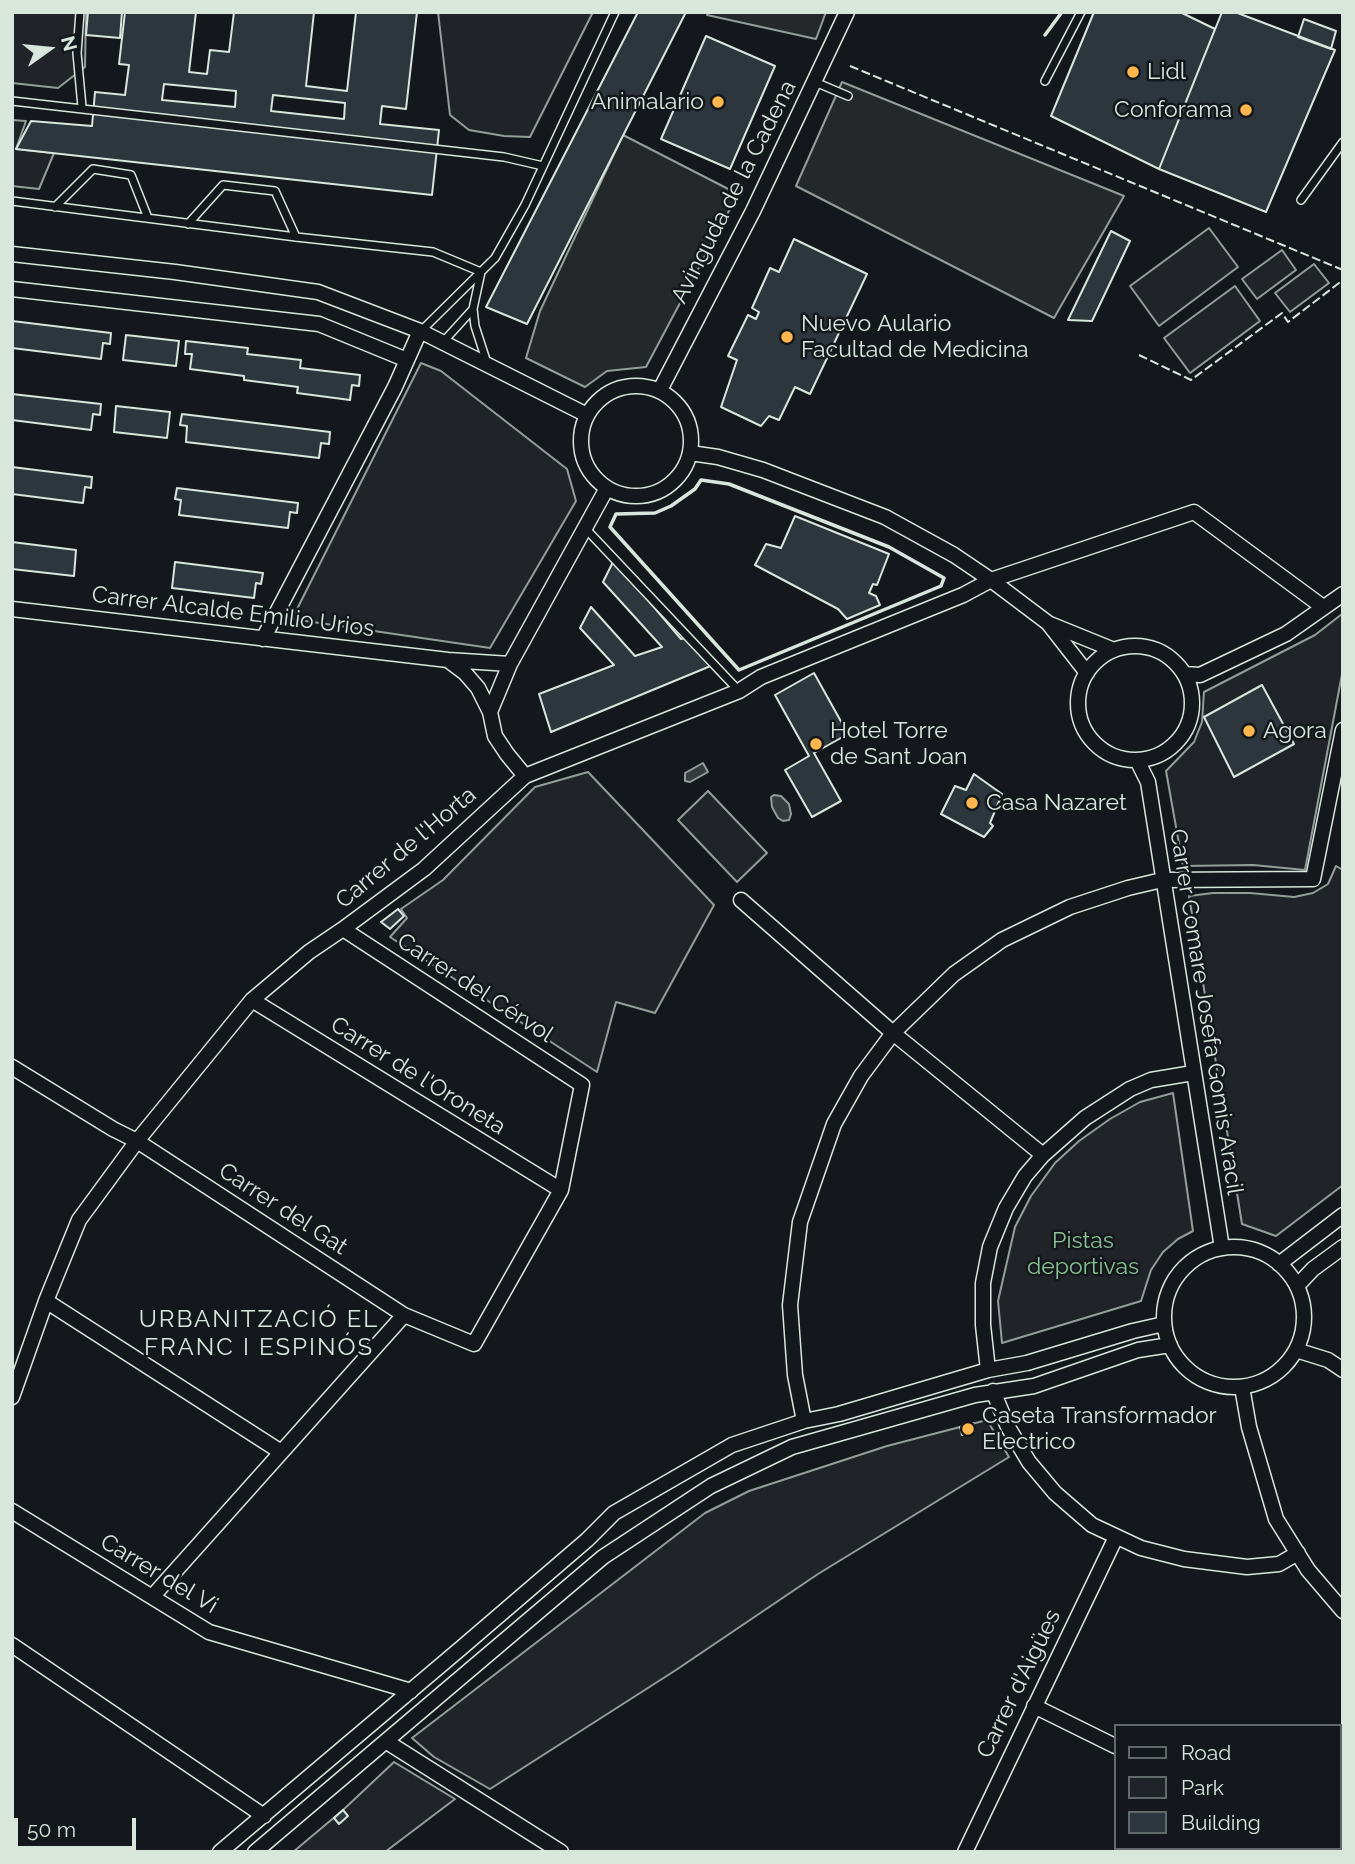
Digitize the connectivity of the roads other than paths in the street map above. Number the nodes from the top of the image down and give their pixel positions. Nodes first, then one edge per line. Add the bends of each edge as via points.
1 (80, 12) edge
2 (615, 12) edge
3 (847, 12) edge
4 (1081, 12) edge
5 (1045, 81) dead end
6 (815, 82) junction
7 (848, 96) dead end
8 (12, 100) edge
9 (82, 107) junction
10 (1343, 142) edge
11 (543, 166) junction
12 (1301, 200) dead end
13 (12, 201) edge
14 (55, 207) junction
15 (148, 218) junction
16 (188, 224) junction
17 (296, 237) junction
18 (12, 254) edge
19 (481, 272) junction
20 (12, 289) edge
21 (473, 309) junction
22 (420, 331) junction
23 (442, 342) junction
24 (407, 360) junction
25 (487, 365) junction
26 (660, 390) junction
27 (587, 415) junction
28 (690, 453) junction
29 (607, 488) junction
30 (584, 527) junction
31 (991, 580) junction
32 (1343, 594) edge
33 (1323, 607) junction
34 (12, 609) edge
35 (1048, 623) junction
36 (263, 639) junction
37 (1114, 650) junction
38 (448, 660) junction
39 (510, 664) junction
40 (1087, 673) junction
41 (1184, 674) junction
42 (1200, 675) junction
43 (1191, 689) junction
44 (739, 691) junction
45 (490, 712) junction
46 (1343, 730) edge
47 (1153, 756) junction
48 (1137, 760) junction
49 (526, 776) junction
50 (1148, 782) junction
51 (1162, 880) junction
52 (741, 900) dead end
53 (343, 929) junction
54 (252, 1000) junction
55 (893, 1032) junction
56 (12, 1067) edge
57 (1193, 1073) junction
58 (137, 1141) junction
59 (1043, 1155) junction
60 (561, 1190) junction
61 (1343, 1214) edge
62 (1343, 1247) edge
63 (1222, 1248) junction
64 (1279, 1264) junction
65 (1297, 1286) junction
66 (46, 1301) junction
67 (404, 1315) junction
68 (1164, 1324) junction
69 (1170, 1345) junction
70 (1296, 1350) junction
71 (988, 1370) junction
72 (1343, 1370) edge
73 (1242, 1387) junction
74 (993, 1391) junction
75 (12, 1398) edge
76 (804, 1421) junction
77 (281, 1452) junction
78 (12, 1511) edge
79 (1116, 1537) junction
80 (1298, 1553) junction
81 (152, 1597) junction
82 (1343, 1611) edge
83 (12, 1645) edge
84 (411, 1691) junction
85 (1034, 1706) junction
86 (387, 1742) junction
87 (1114, 1746) edge
88 (264, 1815) junction
89 (220, 1852) edge
90 (255, 1852) edge
91 (561, 1852) edge
92 (965, 1852) edge

1 - 9 lane via 77,53
2 - 11 lane
3 - 6 street, Avinguda de la Cadena
4 - 5 lane
6 - 7 lane
6 - 26 street, Avinguda de la Cadena
8 - 9 lane
9 - 11 lane via 504,157
10 - 12 lane
11 - 19 lane via 495,258
13 - 14 lane
14 - 15 lane
14 - 15 lane via 93,169 131,175
15 - 16 lane
16 - 17 lane
16 - 17 lane via 223,185 275,191
17 - 19 lane via 433,252
18 - 22 street via 318,292
19 - 21 lane
19 - 22 lane
20 - 24 street via 319,324
21 - 23 lane
21 - 25 lane
22 - 23 street
22 - 24 street
23 - 25 street
24 - 36 street
25 - 27 street
26 - 27 street via 624,386 596,402
26 - 28 street via 681,408 688,422
27 - 29 street via 581,448 586,465
28 - 29 street via 671,484 655,493 624,495
28 - 31 street via 763,470 885,517
29 - 30 street
30 - 39 street
30 - 44 lane
31 - 33 street, Carrer de l'Horta via 1194,512
31 - 35 street
31 - 44 street, Carrer de l'Horta via 761,677
32 - 33 street
33 - 42 street via 1286,634
34 - 36 street, Carrer Alcalde Emilio Urios
35 - 37 street
35 - 40 street
36 - 38 street, Carrer Alcalde Emilio Urios
37 - 40 street
37 - 41 street via 1149,647 1165,654
38 - 39 street, Carrer Alcalde Emilio Urios
38 - 45 street via 478,688
39 - 45 street
40 - 48 street via 1079,701 1087,734 1113,755
41 - 42 street
41 - 43 street
42 - 43 street
43 - 47 street via 1186,730 1176,743
44 - 49 street, Carrer de l'Horta
45 - 49 street via 495,736
46 - 51 street via 1313,879
47 - 48 street
47 - 50 street, Carrer Comare Josefa Gomis Aracil
48 - 50 street, Carrer Comare Josefa Gomis Aracil
49 - 53 street, Carrer de l'Horta via 424,869
50 - 51 street, Carrer Comare Josefa Gomis Aracil
51 - 55 street via 1070,907 1008,936 954,974
51 - 57 street, Carrer Comare Josefa Gomis Aracil
52 - 55 street
53 - 54 street, Carrer de l'Horta
53 - 60 street, Carrer del Cérvol via 582,1085
54 - 58 street, Carrer de l'Horta
54 - 60 street, Carrer de l'Oroneta
55 - 59 street
55 - 76 street via 834,1124 800,1222 790,1305 794,1368
56 - 58 street, Carrer del Gat
57 - 59 street via 1151,1080 1130,1089 1085,1118
57 - 63 street, Carrer Comare Josefa Gomis Aracil
58 - 66 street, Carrer de l'Horta via 79,1220
58 - 67 street, Carrer del Gat
59 - 71 street via 1006,1208 990,1247 983,1283
60 - 67 street, Carrer del Gat via 474,1344
61 - 64 street
62 - 65 street
63 - 64 street via 1252,1249
63 - 68 street via 1205,1253 1178,1274 1167,1298
64 - 65 street
65 - 70 street via 1304,1318
66 - 75 street, Carrer de l'Horta
66 - 77 street
67 - 77 street
68 - 69 street
68 - 71 street
69 - 73 street via 1182,1364 1200,1378
69 - 74 street via 1138,1350 1034,1386
70 - 72 street
70 - 73 street via 1283,1368
71 - 76 street
73 - 80 street via 1276,1519
74 - 79 street via 1008,1427 1055,1493 1090,1524
74 - 86 street via 782,1450 711,1486 603,1557
76 - 84 street via 732,1445 614,1513
77 - 81 street
78 - 81 street, Carrer del Vi
79 - 80 street via 1184,1559 1247,1567 1279,1564
79 - 85 street, Carrer d'Aigües
80 - 82 street
81 - 84 street, Carrer del Vi via 209,1632
83 - 88 street
84 - 88 street
85 - 87 street
85 - 92 street, Carrer d'Aigües
86 - 90 street
86 - 91 street
88 - 89 street

